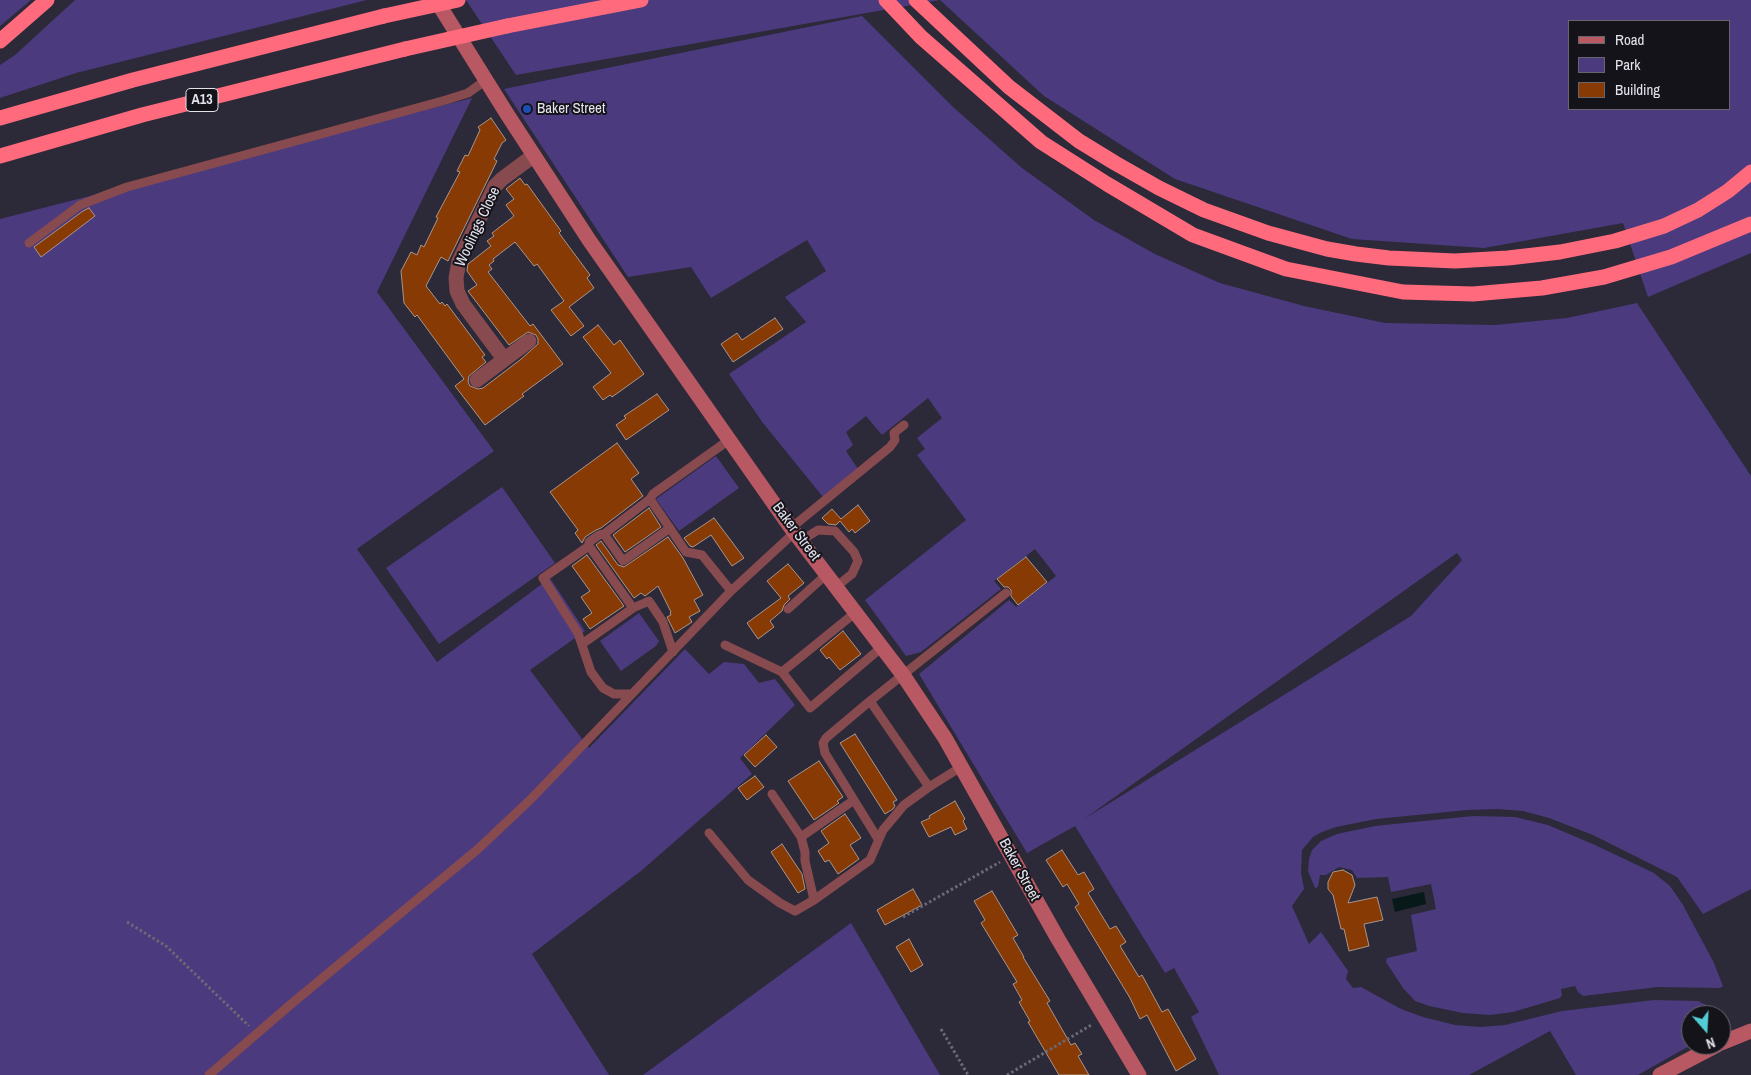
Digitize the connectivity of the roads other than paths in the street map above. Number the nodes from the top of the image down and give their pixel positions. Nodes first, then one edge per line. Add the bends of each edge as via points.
1 (47, 0) edge
2 (436, 0) edge
3 (458, 0) edge
4 (641, 0) edge
5 (886, 0) edge
6 (916, 0) edge
7 (0, 41) edge
8 (486, 80) junction
9 (0, 118) edge
10 (0, 156) edge
11 (533, 156) junction
12 (1751, 172) edge
13 (1751, 224) edge
14 (29, 243) dead end
15 (529, 341) dead end
16 (504, 359) junction
17 (477, 380) dead end
18 (904, 426) dead end
19 (729, 440) junction
20 (650, 499) junction
21 (670, 528) junction
22 (796, 533) junction
23 (604, 534) junction
24 (589, 546) junction
25 (832, 580) junction
26 (731, 592) junction
27 (1006, 593) dead end
28 (633, 608) junction
29 (788, 609) dead end
30 (856, 612) junction
31 (582, 644) junction
32 (725, 645) dead end
33 (882, 647) junction
34 (673, 652) junction
35 (782, 672) junction
36 (903, 675) junction
37 (632, 694) junction
38 (870, 701) junction
39 (962, 767) junction
40 (928, 787) junction
41 (772, 794) dead end
42 (854, 800) junction
43 (709, 833) dead end
44 (801, 837) junction
45 (878, 839) junction
46 (814, 900) junction
47 (1751, 1031) edge
48 (1731, 1039) edge
49 (1698, 1055) edge
50 (209, 1075) edge
51 (1139, 1075) edge
52 (1660, 1075) edge

1 - 7 highway
2 - 8 main road, Baker Street
3 - 9 highway, A13, bridge via 133,80
4 - 10 highway, A13, bridge via 405,49
5 - 13 highway via 922,37 1041,142 1193,235 1286,269 1403,292 1473,294 1604,277 1662,260
6 - 12 highway via 1009,87 1115,164 1204,210 1268,233 1356,254 1455,261 1560,252 1615,241 1664,226 1698,210
8 - 11 main road, Baker Street
8 - 14 lane via 468,93 446,100 127,187 80,205
11 - 16 street, Woolings Close via 495,186 459,261 456,278 457,291 464,304
11 - 19 main road, Baker Street
15 - 16 street
16 - 17 street
18 - 22 lane via 894,433 895,440 890,447
19 - 20 lane
19 - 22 main road, Baker Street
20 - 21 lane
20 - 23 lane
21 - 23 lane via 623,561
21 - 26 lane via 686,552 702,555
22 - 25 main road, Baker Street
22 - 25 lane via 835,531 854,552 858,561 852,574
22 - 26 lane
23 - 24 lane via 589,542
24 - 28 lane
24 - 31 lane via 543,578
25 - 29 lane
25 - 30 main road, Baker Street
26 - 34 lane
27 - 36 lane
28 - 31 lane
28 - 34 lane via 649,601 663,622
30 - 33 main road, Baker Street
30 - 35 lane
31 - 37 lane via 591,672 603,688 614,694
32 - 35 lane
33 - 35 lane via 810,708
33 - 36 main road, Baker Street
34 - 37 lane
36 - 38 lane
36 - 39 main road, Baker Street
37 - 50 lane via 478,849
38 - 40 lane
38 - 42 lane via 823,743 825,753
39 - 40 lane
39 - 51 main road, Baker Street
40 - 45 lane via 904,805
41 - 44 lane
42 - 44 lane
42 - 45 lane
43 - 46 lane via 748,880 780,903 795,911
44 - 46 lane
45 - 46 lane via 870,860
47 - 48 main road
49 - 52 main road

